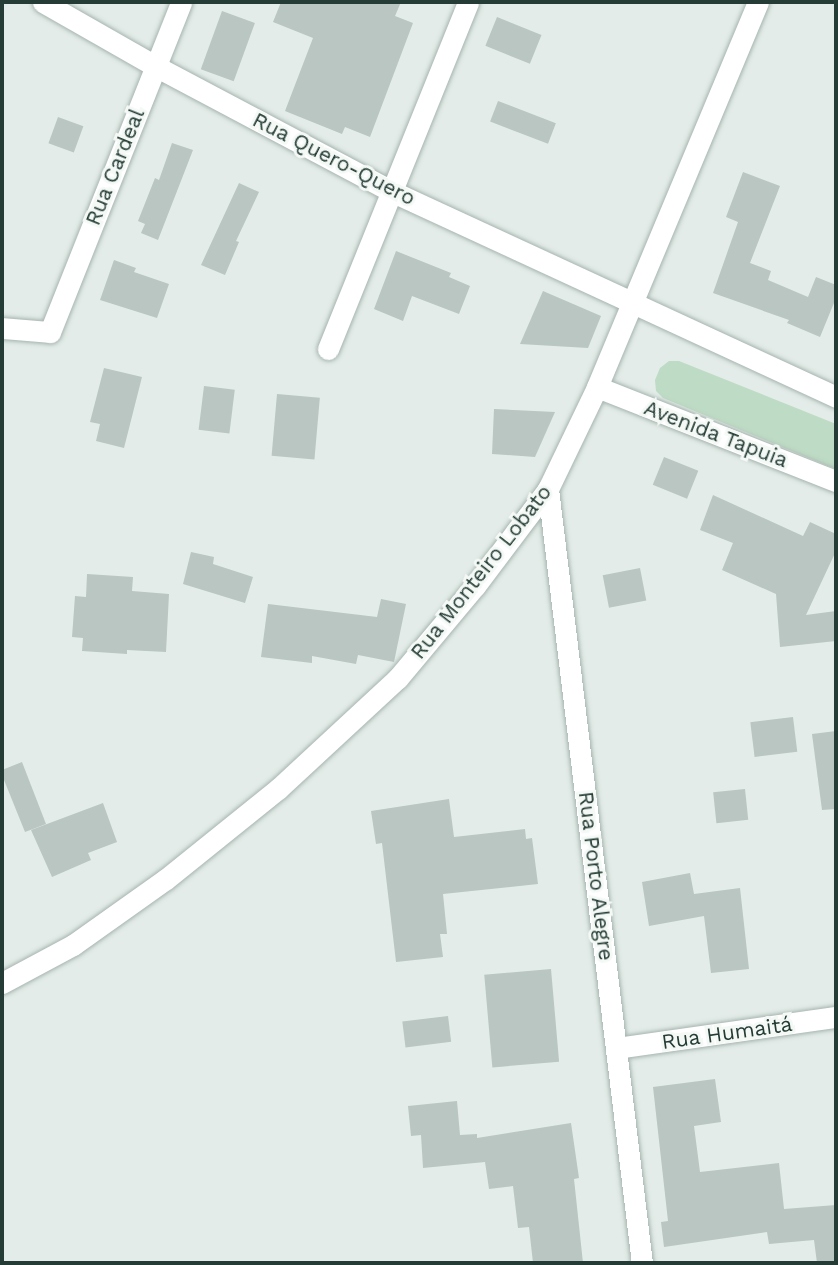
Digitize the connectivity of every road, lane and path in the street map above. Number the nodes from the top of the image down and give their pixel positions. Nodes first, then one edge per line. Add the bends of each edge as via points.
1 (43, 2) edge
2 (181, 2) edge
3 (468, 2) edge
4 (758, 2) edge
5 (155, 66) junction
6 (391, 191) junction
7 (633, 303) junction
8 (2, 328) edge
9 (328, 349) dead end
10 (597, 387) junction
11 (836, 397) edge
12 (836, 481) edge
13 (548, 489) junction
14 (2, 983) edge
15 (836, 1017) edge
16 (617, 1048) junction
17 (642, 1263) edge

1 - 5 street, Rua Quero-Quero
2 - 5 street, Rua Cardeal
3 - 6 street
4 - 7 street, Rua Monteiro Lobato
5 - 6 street, Rua Quero-Quero
5 - 8 street, Rua Cardeal via 50,332
6 - 7 street, Rua Quero-Quero
6 - 9 street
7 - 10 street, Rua Monteiro Lobato
7 - 11 street
10 - 12 street, Avenida Tapuia
10 - 13 street, Rua Monteiro Lobato
13 - 14 street, Rua Monteiro Lobato via 475,586 397,678 288,780 166,879 73,945
13 - 16 street, Rua Porto Alegre
15 - 16 street, Rua Humaitá
16 - 17 street, Rua Porto Alegre

